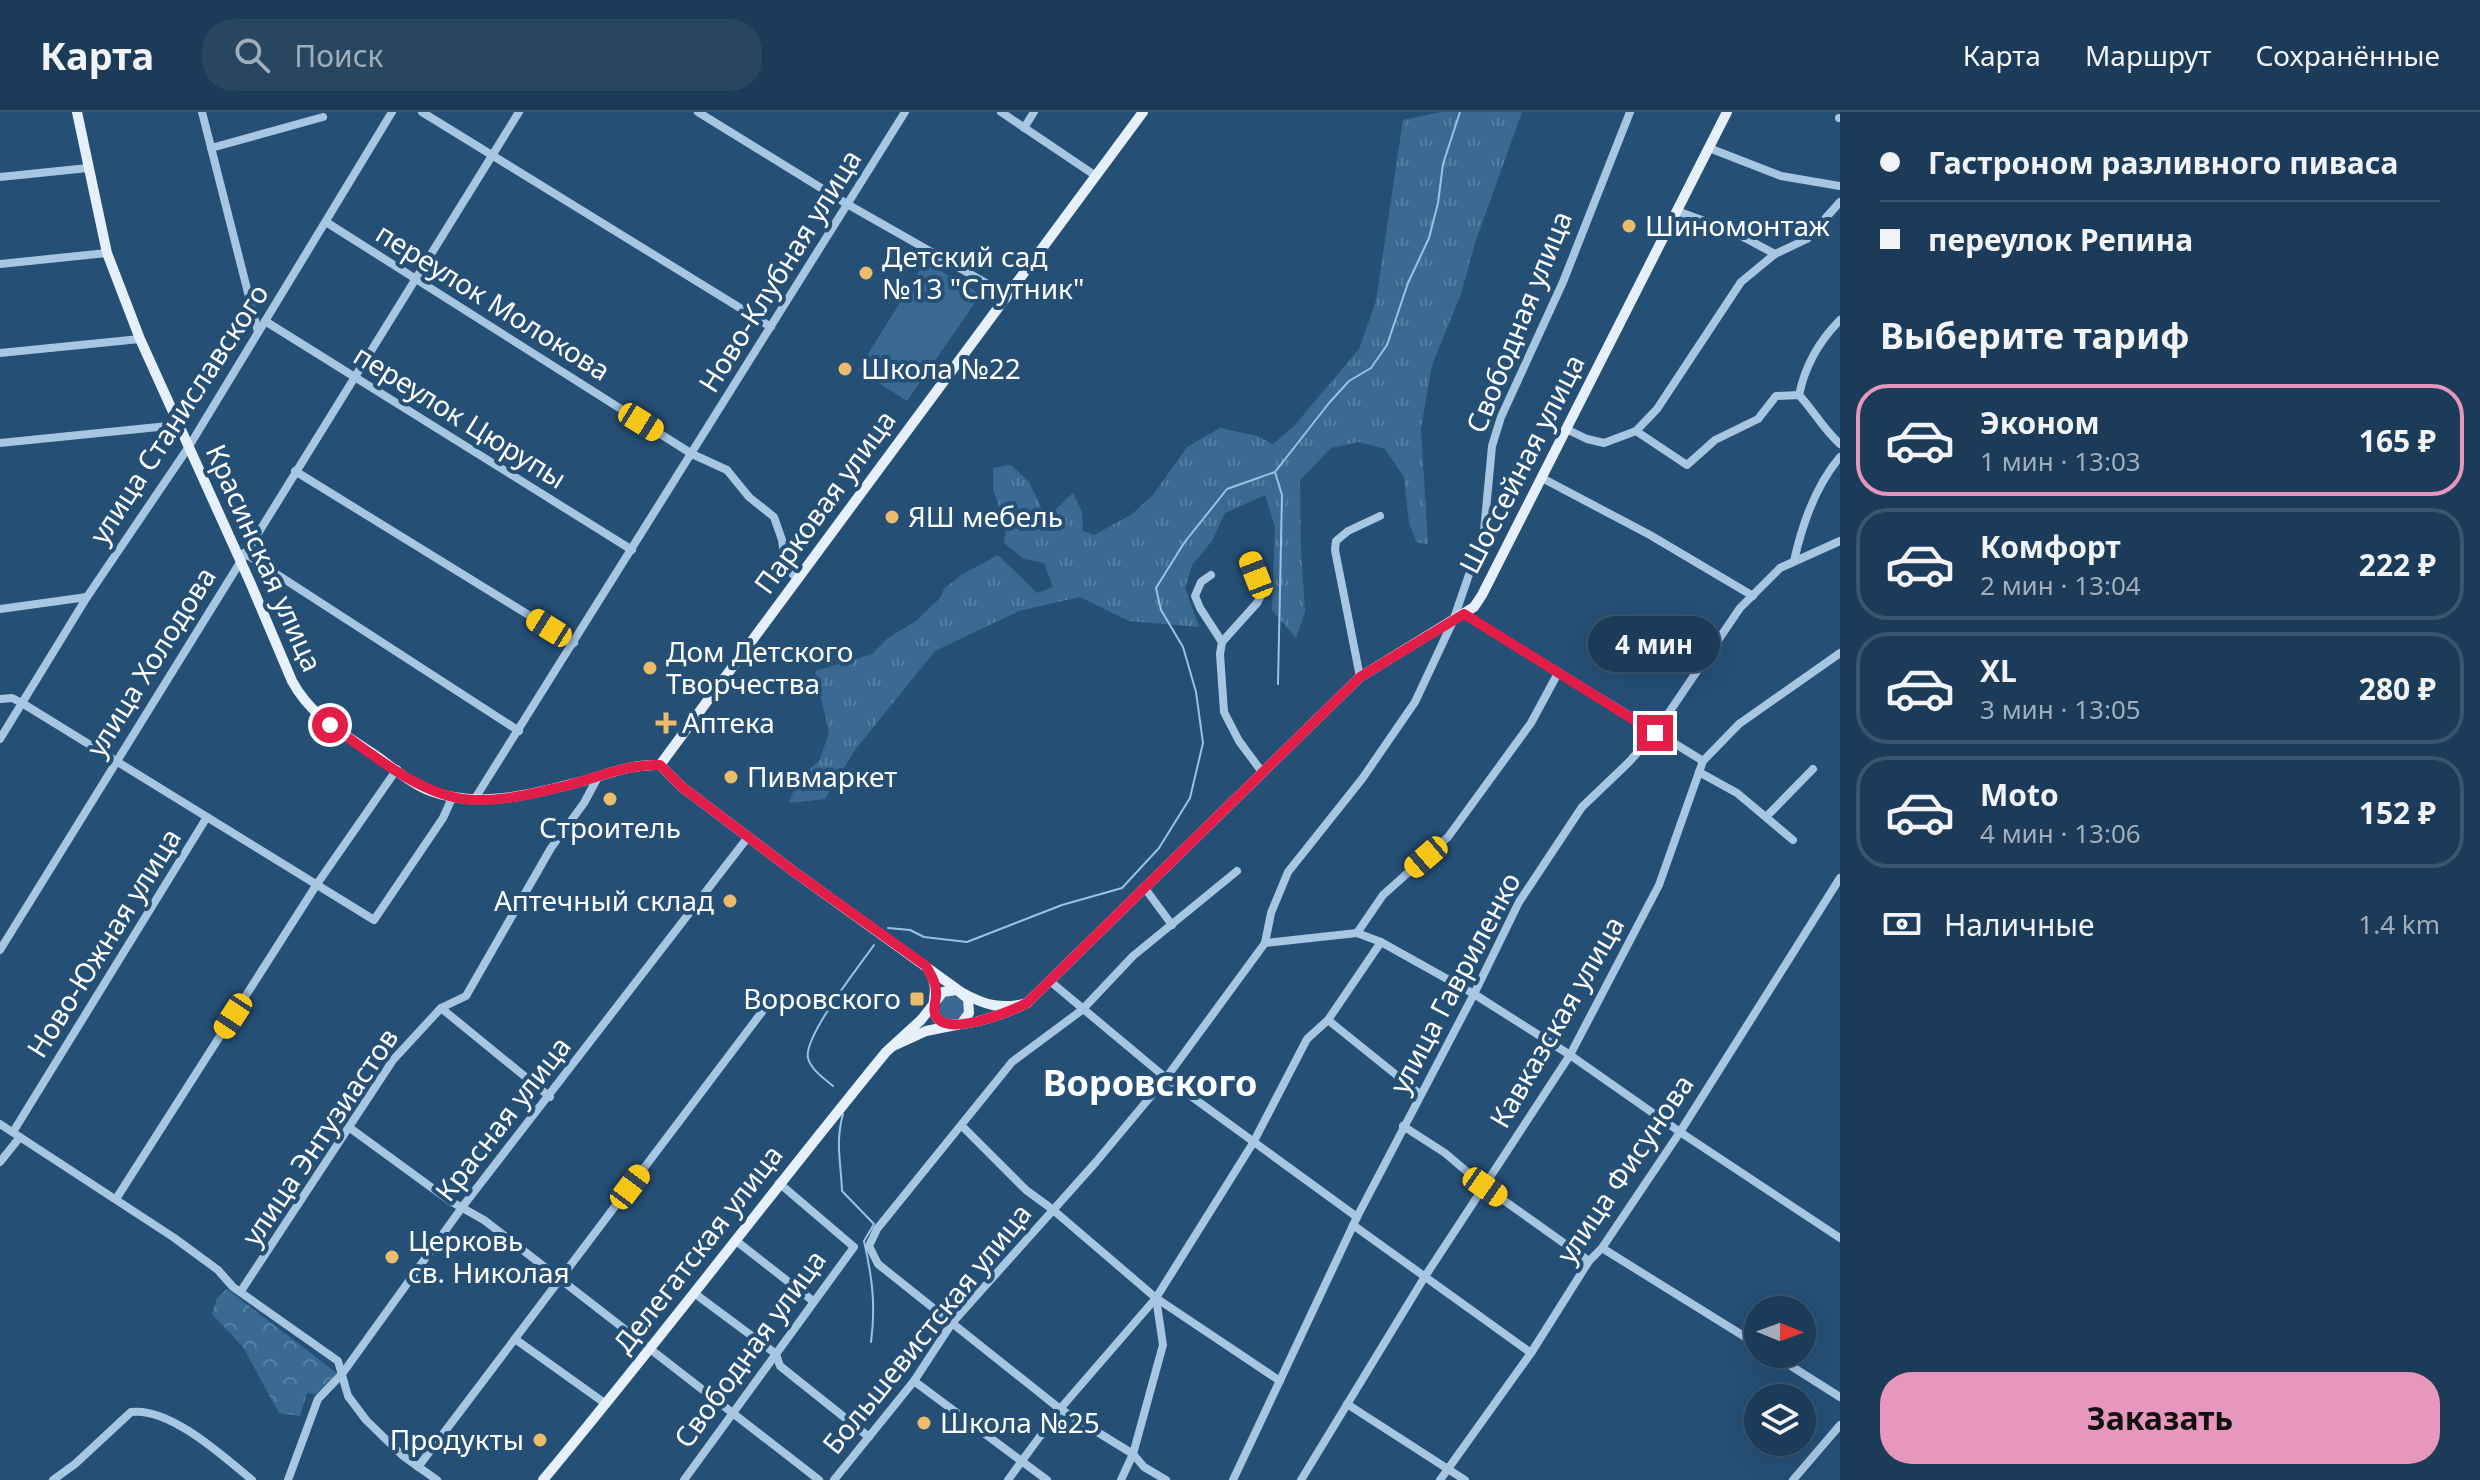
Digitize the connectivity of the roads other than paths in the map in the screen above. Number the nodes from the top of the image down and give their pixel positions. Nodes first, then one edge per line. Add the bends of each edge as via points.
1 (77, 112) edge
2 (202, 112) edge
3 (392, 112) edge
4 (422, 112) edge
5 (519, 112) edge
6 (698, 112) edge
7 (905, 112) edge
8 (1001, 112) edge
9 (1034, 112) edge
10 (1143, 112) edge
11 (1630, 112) edge
12 (1727, 112) edge
13 (323, 117) dead end
14 (1024, 128) junction
15 (211, 148) junction
16 (1709, 148) junction
17 (492, 155) junction
18 (88, 168) junction
19 (1096, 176) junction
20 (0, 177) edge
21 (1840, 186) edge
22 (1840, 202) edge
23 (847, 204) junction
24 (1677, 211) junction
25 (326, 222) junction
26 (107, 253) junction
27 (1775, 254) junction
28 (0, 264) edge
29 (415, 278) junction
30 (1007, 295) junction
31 (1840, 320) edge
32 (265, 321) junction
33 (771, 327) junction
34 (258, 332) junction
35 (140, 339) junction
36 (0, 353) edge
37 (354, 376) junction
38 (1799, 395) junction
39 (178, 425) junction
40 (1566, 429) junction
41 (1636, 431) junction
42 (0, 443) edge
43 (1840, 444) edge
44 (188, 448) junction
45 (692, 454) junction
46 (1840, 457) edge
47 (295, 471) junction
48 (1542, 478) junction
49 (1380, 516) dead end
50 (1840, 541) edge
51 (632, 550) junction
52 (242, 556) junction
53 (1250, 558) dead end
54 (1794, 561) junction
55 (1211, 575) dead end
56 (798, 579) junction
57 (1753, 596) junction
58 (87, 597) junction
59 (0, 609) edge
60 (1464, 614) junction
61 (1453, 621) junction
62 (1222, 642) junction
63 (574, 643) junction
64 (1840, 653) edge
65 (1558, 673) junction
66 (1360, 677) junction
67 (0, 699) edge
68 (22, 703) junction
69 (519, 731) junction
70 (1655, 733) junction
71 (0, 739) edge
72 (1703, 761) junction
73 (116, 762) junction
74 (660, 765) junction
75 (397, 769) junction
76 (1813, 769) dead end
77 (1262, 772) junction
78 (1699, 772) junction
79 (598, 777) junction
80 (452, 798) junction
81 (474, 800) junction
82 (207, 817) junction
83 (1766, 817) junction
84 (748, 837) junction
85 (1793, 840) dead end
86 (1237, 871) dead end
87 (1840, 878) edge
88 (317, 884) junction
89 (1144, 887) junction
90 (1172, 925) junction
91 (1357, 933) junction
92 (1381, 942) junction
93 (1265, 943) junction
94 (0, 950) edge
95 (926, 966) junction
96 (1051, 982) junction
97 (961, 992) junction
98 (1474, 994) junction
99 (774, 996) dead end
100 (935, 1003) junction
101 (1027, 1003) junction
102 (441, 1008) junction
103 (1082, 1010) junction
104 (1328, 1020) junction
105 (954, 1026) junction
106 (891, 1047) junction
107 (1570, 1055) junction
108 (1166, 1078) junction
109 (1420, 1094) junction
110 (550, 1097) junction
111 (0, 1124) edge
112 (962, 1126) junction
113 (1403, 1126) junction
114 (350, 1128) junction
115 (1680, 1132) junction
116 (16, 1134) junction
117 (1253, 1143) junction
118 (0, 1162) edge
119 (779, 1183) junction
120 (1485, 1187) junction
121 (116, 1199) junction
122 (463, 1206) junction
123 (1052, 1209) junction
124 (1355, 1221) junction
125 (1840, 1238) edge
126 (735, 1240) junction
127 (1602, 1248) junction
128 (1589, 1261) junction
129 (1424, 1278) junction
130 (559, 1279) junction
131 (241, 1291) junction
132 (694, 1293) junction
133 (1156, 1298) junction
134 (813, 1301) junction
135 (952, 1323) junction
136 (1744, 1336) edge
137 (515, 1339) junction
138 (650, 1350) junction
139 (1531, 1353) junction
140 (776, 1354) junction
141 (1794, 1368) edge
142 (342, 1374) junction
143 (914, 1381) junction
144 (1280, 1381) junction
145 (1840, 1397) edge
146 (606, 1404) junction
147 (1347, 1404) junction
148 (1060, 1409) junction
149 (733, 1414) junction
150 (1840, 1425) edge
151 (869, 1437) junction
152 (1133, 1454) junction
153 (1023, 1460) junction
154 (418, 1467) junction
155 (1446, 1470) junction
156 (53, 1480) edge
157 (252, 1480) edge
158 (288, 1480) edge
159 (437, 1480) edge
160 (543, 1480) edge
161 (684, 1480) edge
162 (819, 1480) edge
163 (834, 1480) edge
164 (1008, 1480) edge
165 (1047, 1480) edge
166 (1121, 1480) edge
167 (1166, 1480) edge
168 (1233, 1480) edge
169 (1301, 1480) edge
170 (1440, 1480) edge
171 (1465, 1480) edge
172 (1793, 1480) edge

1 - 18 main road, Красинская улица
2 - 15 street
3 - 25 street, улица Станиславского
4 - 17 street
5 - 17 street, улица Холодова
6 - 23 street
7 - 23 street, Ново-Клубная улица
8 - 14 street
9 - 14 street
10 - 19 main road, Парковая улица
11 - 61 street, Свободная улица via 1563,282 1501,417 1492,446 1484,531
12 - 16 main road, Шоссейная улица
13 - 15 street
14 - 19 street
15 - 34 street
16 - 21 street via 1781,176
16 - 24 main road, Шоссейная улица
17 - 29 street, улица Холодова
17 - 33 street
18 - 20 street
18 - 26 main road, Красинская улица
19 - 30 main road, Парковая улица
22 - 27 street via 1807,239
23 - 30 street
23 - 33 street, Ново-Клубная улица
24 - 27 street
24 - 40 main road, Шоссейная улица
25 - 29 street, переулок Молокова
25 - 32 street, улица Станиславского
26 - 28 street
26 - 35 main road, Красинская улица
27 - 41 street via 1741,282 1657,409
29 - 37 street, улица Холодова
29 - 45 street, переулок Молокова
30 - 56 main road, Парковая улица
31 - 38 street via 1819,345
32 - 34 street, улица Станиславского
32 - 37 street, переулок Цюрупы
33 - 45 street, Ново-Клубная улица
34 - 44 street, улица Станиславского
35 - 36 street
35 - 39 main road, Красинская улица
37 - 47 street, улица Холодова
37 - 51 street, переулок Цюрупы
38 - 41 street via 1776,396 1758,419 1715,440 1687,465
38 - 43 street
39 - 42 street
39 - 44 main road, Красинская улица
40 - 41 street via 1604,443
40 - 48 main road, Шоссейная улица
44 - 52 main road, Красинская улица
44 - 58 street, улица Станиславского
45 - 51 street, Ново-Клубная улица
45 - 56 street, переулок Молокова via 727,470 774,517 785,563
46 - 54 street via 1812,504
47 - 52 street, улица Холодова
47 - 63 street
48 - 57 street
48 - 60 main road, Шоссейная улица via 1482,595
49 - 66 street via 1336,541
50 - 54 street, улица Гавриленко
51 - 63 street, Ново-Клубная улица
52 - 69 street
52 - 73 street, улица Холодова
52 - 75 main road, Красинская улица via 300,695 317,716
53 - 62 street via 1263,592
54 - 57 street, улица Гавриленко
55 - 62 street via 1195,596
56 - 74 main road, Парковая улица
57 - 70 street, улица Гавриленко
58 - 59 street
58 - 68 street, улица Станиславского
60 - 61 main road, Шоссейная улица
60 - 65 street
61 - 66 main road
61 - 93 street via 1415,702 1288,872
62 - 77 street via 1224,712
63 - 69 street, Ново-Клубная улица
64 - 72 street, Кавказская улица via 1739,724
65 - 70 street
65 - 91 street via 1517,743 1448,837 1383,895
66 - 77 main road
67 - 68 street
68 - 71 street, улица Станиславского
68 - 73 street
69 - 81 street, Ново-Клубная улица
70 - 72 street
70 - 98 street, улица Гавриленко via 1582,807 1519,902
72 - 78 street, Кавказская улица
73 - 82 street
73 - 94 street, улица Холодова
74 - 79 main road, Красинская улица
74 - 84 main road
75 - 80 main road, Красинская улица via 425,789
75 - 88 street
76 - 83 street
77 - 89 main road
78 - 83 street
78 - 107 street, Кавказская улица via 1659,885
79 - 81 main road, Красинская улица
79 - 102 street, улица Энтузиастов via 466,996
80 - 81 main road, Красинская улица
80 - 88 street via 374,920
82 - 88 street
82 - 116 street, Ново-Южная улица
83 - 85 street
84 - 95 main road
84 - 110 street, Красная улица
86 - 90 street, Свободная улица
87 - 115 street, улица Фисунова
88 - 121 street
89 - 90 street
89 - 96 main road
90 - 103 street, Свободная улица via 1133,956
91 - 92 street
91 - 93 street
92 - 98 street
92 - 104 street
93 - 108 street, Большевистская улица
95 - 97 main road
95 - 100 main road
96 - 101 main road
96 - 103 street
97 - 100 main road via 947,990
97 - 101 main road via 994,1007
97 - 105 main road via 968,999 969,1013
98 - 107 street
98 - 109 street, улица Гавриленко
99 - 130 street
100 - 105 main road via 939,1020
100 - 106 main road, Делегатская улица
101 - 105 main road, Делегатская улица
102 - 110 street
102 - 114 street, улица Энтузиастов via 393,1060
103 - 108 street
103 - 112 street, Свободная улица via 1012,1062
104 - 109 street
104 - 117 street via 1307,1039
105 - 106 main road, Делегатская улица via 926,1031
106 - 119 main road, Делегатская улица
107 - 115 street
107 - 120 street, Кавказская улица
108 - 117 street
108 - 123 street, Большевистская улица
109 - 113 street, улица Гавриленко
110 - 122 street, Красная улица
111 - 116 street
112 - 123 street
112 - 135 street, Свободная улица via 877,1229 869,1246 878,1264
113 - 120 street
113 - 124 street, улица Гавриленко
114 - 122 street
114 - 131 street, улица Энтузиастов
115 - 125 street
115 - 127 street, улица Фисунова
116 - 118 street, Ново-Южная улица
116 - 121 street
117 - 124 street
117 - 133 street
119 - 126 main road, Делегатская улица
119 - 134 street, Свободная улица via 854,1247
120 - 128 street
120 - 129 street, Кавказская улица
121 - 131 street
122 - 130 street
122 - 142 street, Красная улица
123 - 133 street
123 - 135 street, Большевистская улица
124 - 129 street
124 - 144 street, улица Гавриленко
126 - 132 main road, Делегатская улица
126 - 134 street
127 - 128 street, улица Фисунова
127 - 136 street
128 - 139 street, улица Фисунова
129 - 139 street
129 - 147 street, Кавказская улица
130 - 137 street
130 - 138 street
131 - 142 street via 338,1361
132 - 138 main road, Делегатская улица
132 - 140 street
133 - 144 street
133 - 148 street
133 - 152 street via 1163,1345
134 - 140 street, Свободная улица
135 - 143 street, Большевистская улица
135 - 148 street
137 - 146 street
137 - 154 street
138 - 146 main road, Делегатская улица
138 - 149 street
139 - 155 street, улица Фисунова
140 - 149 street, Свободная улица
140 - 151 street via 780,1366
141 - 145 street
142 - 154 street via 348,1396 366,1420
142 - 158 street, Красная улица via 318,1399
143 - 151 street, Большевистская улица
143 - 153 street
144 - 168 street, улица Гавриленко
146 - 160 main road, Делегатская улица
147 - 155 street
147 - 169 street, Кавказская улица
148 - 152 street
148 - 153 street
149 - 161 street, Свободная улица
149 - 162 street
150 - 172 street
151 - 163 street, Большевистская улица
152 - 166 street
152 - 167 street
153 - 164 street
153 - 165 street
154 - 159 street
155 - 170 street, улица Фисунова
155 - 171 street
156 - 157 street via 131,1412 142,1411 185,1429

